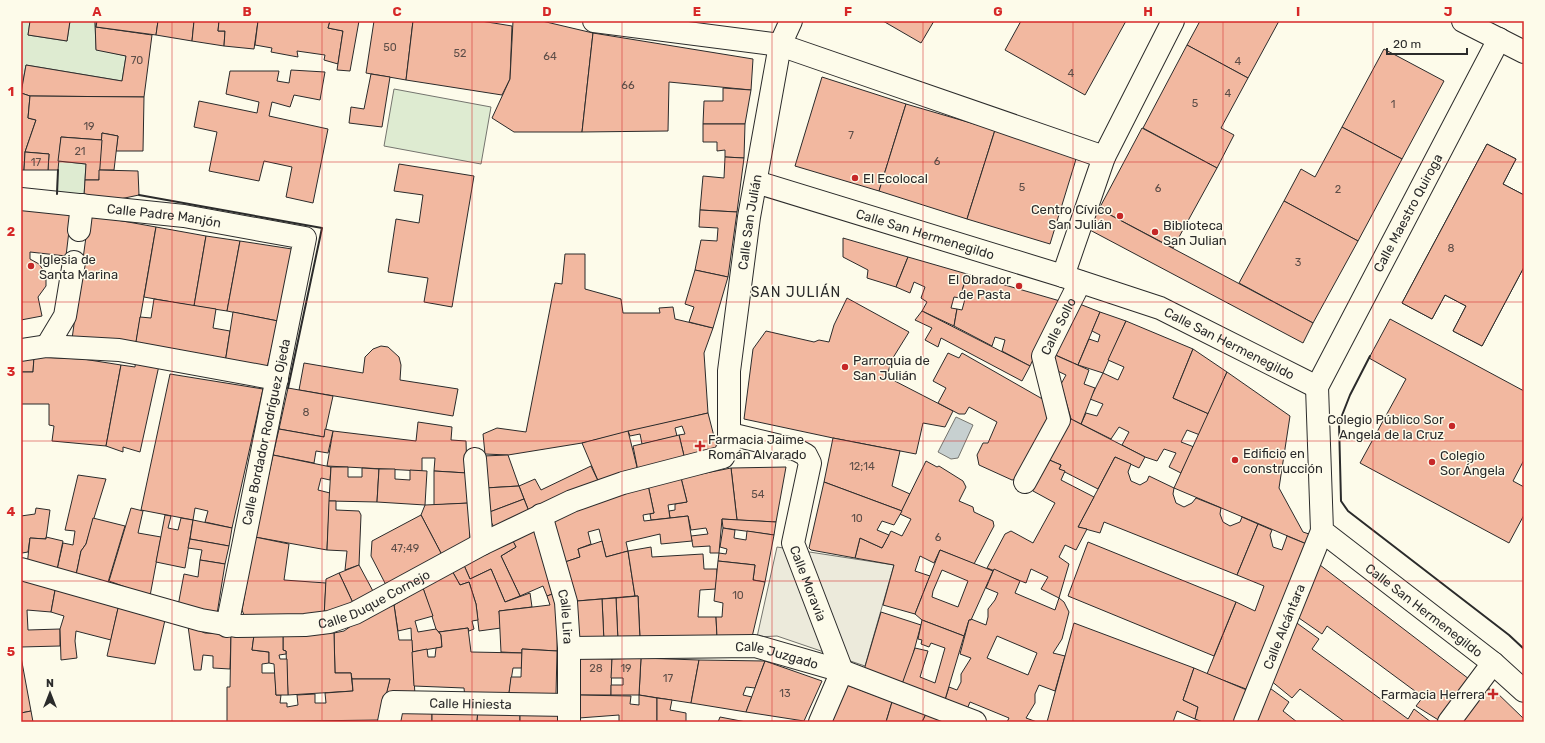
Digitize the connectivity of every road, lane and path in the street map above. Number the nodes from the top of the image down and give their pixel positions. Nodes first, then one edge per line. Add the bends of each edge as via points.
1 (594, 21) edge
2 (791, 21) edge
3 (1174, 21) edge
4 (1463, 21) edge
5 (624, 23) edge
6 (1499, 39) junction
7 (780, 45) junction
8 (1524, 52) edge
9 (1104, 157) junction
10 (756, 182) junction
11 (21, 199) edge
12 (82, 205) junction
13 (79, 230) dead end
14 (306, 238) joint
15 (74, 262) dead end
16 (1071, 279) junction
17 (47, 346) junction
18 (21, 350) edge
19 (277, 379) junction
20 (1317, 387) junction
21 (730, 434) junction
22 (475, 459) dead end
23 (710, 461) joint
24 (1025, 482) dead end
25 (540, 515) junction
26 (1322, 531) junction
27 (482, 544) junction
28 (21, 569) edge
29 (227, 626) junction
30 (569, 648) junction
31 (1493, 663) junction
32 (842, 671) junction
33 (1524, 691) edge
34 (569, 714) edge
35 (389, 722) edge
36 (820, 722) edge
37 (975, 722) edge
38 (1245, 722) edge
39 (1449, 722) edge

1 - 5 street
2 - 7 street, Calle San Julián
3 - 9 street, Calle Sollo
4 - 6 street
5 - 7 street
6 - 8 street
6 - 20 street, Calle Maestro Quiroga
7 - 9 street
7 - 10 street, Calle San Julián
9 - 16 street, Calle Sollo
10 - 16 street, Calle San Hermenegildo
10 - 21 street, Calle San Julián via 729,371
11 - 12 street, Calle Padre Manjón
12 - 13 street
12 - 14 street, Calle Padre Manjón via 184,216
14 - 19 street, Calle Bordador Rodríguez Ojeda
15 - 17 street via 65,316
16 - 20 street, Calle San Hermenegildo via 1160,308
16 - 24 street, Calle Sollo via 1043,356 1059,420
17 - 18 street
17 - 19 street via 119,350
19 - 29 street, Calle Bordador Rodríguez Ojeda
20 - 26 street
21 - 23 street, Calle San Julián via 729,448 723,457
21 - 32 street, Calle Moravia via 797,450 806,455 810,463 793,543
22 - 27 street
23 - 25 street, Calle Duque Cornejo via 623,483
25 - 27 street, Calle Duque Cornejo
25 - 30 street, Calle Lira via 566,602
26 - 31 street, Calle San Hermenegildo
26 - 38 street, Calle Alcántara
27 - 29 street, Calle Duque Cornejo via 355,612 329,622 305,625
28 - 29 street, Calle Duque Cornejo
30 - 32 street, Calle Juzgado via 755,646
30 - 34 street, Calle Lira
31 - 33 street, Calle San Hermenegildo
31 - 39 street
32 - 36 street
32 - 37 street, Calle Juzgado
34 - 35 street, Calle Hiniesta via 393,702

